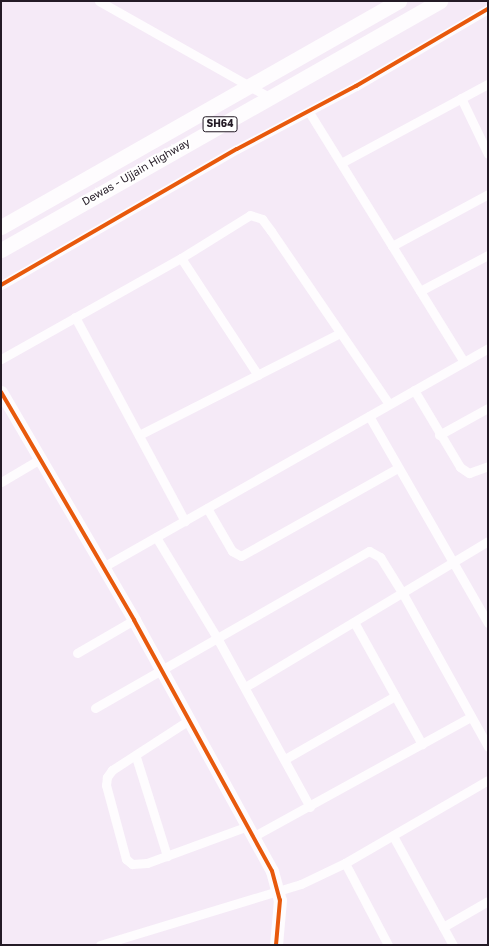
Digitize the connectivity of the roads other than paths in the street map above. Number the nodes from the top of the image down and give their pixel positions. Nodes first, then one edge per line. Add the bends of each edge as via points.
1 (99, 1) edge
2 (399, 1) edge
3 (440, 1) edge
4 (488, 9) edge
5 (488, 84) edge
6 (250, 87) junction
7 (269, 97) junction
8 (461, 98) junction
9 (309, 112) junction
10 (488, 154) edge
11 (341, 163) junction
12 (488, 194) edge
13 (1, 227) edge
14 (392, 246) junction
15 (1, 250) edge
16 (488, 254) edge
17 (181, 258) junction
18 (1, 285) edge
19 (420, 291) junction
20 (75, 317) junction
21 (340, 333) junction
22 (488, 348) edge
23 (1, 359) edge
24 (464, 362) junction
25 (258, 375) junction
26 (414, 390) junction
27 (1, 392) edge
28 (389, 404) junction
29 (488, 408) edge
30 (369, 416) junction
31 (139, 435) junction
32 (439, 435) junction
33 (40, 459) junction
34 (488, 466) edge
35 (398, 468) junction
36 (1, 482) edge
37 (208, 508) junction
38 (185, 521) junction
39 (156, 537) junction
40 (488, 541) edge
41 (452, 562) junction
42 (103, 567) junction
43 (403, 594) junction
44 (488, 603) edge
45 (479, 608) junction
46 (134, 620) junction
47 (354, 622) junction
48 (488, 623) edge
49 (216, 636) junction
50 (76, 653) dead end
51 (160, 668) junction
52 (245, 687) junction
53 (395, 696) junction
54 (95, 708) dead end
55 (470, 718) junction
56 (189, 720) junction
57 (422, 744) junction
58 (488, 747) edge
59 (136, 757) junction
60 (285, 759) junction
61 (488, 780) edge
62 (310, 807) junction
63 (251, 831) junction
64 (393, 836) junction
65 (167, 856) junction
66 (345, 863) junction
67 (279, 890) junction
68 (488, 901) edge
69 (443, 927) junction
70 (100, 945) edge
71 (276, 945) edge
72 (388, 945) edge
73 (453, 945) edge

1 - 6 street
2 - 6 main road, Dewas - Ujjain Highway / SH64
3 - 7 main road, Dewas - Ujjain Highway / SH64
4 - 9 street
5 - 8 street
6 - 7 street
6 - 13 main road, Dewas - Ujjain Highway / SH64
7 - 15 main road, Dewas - Ujjain Highway / SH64
8 - 10 street
8 - 11 street
9 - 11 street
9 - 18 street via 237,149
11 - 14 street
12 - 14 street
14 - 19 street
16 - 19 street
17 - 20 street
17 - 21 street via 244,216 256,216 272,231
17 - 25 street
19 - 24 street
20 - 23 street
20 - 31 street
21 - 25 street
21 - 28 street
22 - 24 street
24 - 26 street
25 - 31 street
26 - 28 street
26 - 32 street
27 - 33 street
28 - 30 street
29 - 32 street
30 - 35 street
30 - 37 street
31 - 38 street
32 - 34 street via 464,471 475,472
33 - 36 street
33 - 42 street
35 - 37 street via 241,556 232,551
35 - 41 street
37 - 38 street
38 - 39 street
39 - 42 street
39 - 49 street
40 - 41 street
41 - 43 street
41 - 45 street
42 - 46 street
43 - 47 street
43 - 49 street via 380,558 375,553 364,551
43 - 55 street
44 - 45 street
45 - 48 street
46 - 50 street
46 - 51 street
47 - 52 street
47 - 53 street
49 - 51 street
49 - 52 street
51 - 54 street
51 - 56 street
52 - 60 street
53 - 57 street
53 - 60 street
55 - 57 street
55 - 58 street
56 - 59 street
56 - 63 street
57 - 62 street
59 - 65 street
59 - 65 street via 112,770 107,777 122,853 126,859 138,864
60 - 62 street
61 - 64 street
62 - 63 street
63 - 65 street
63 - 67 street
64 - 66 street
64 - 69 street
66 - 67 street via 301,884
66 - 72 street
67 - 70 street
67 - 71 street via 280,918
68 - 69 street
69 - 73 street

